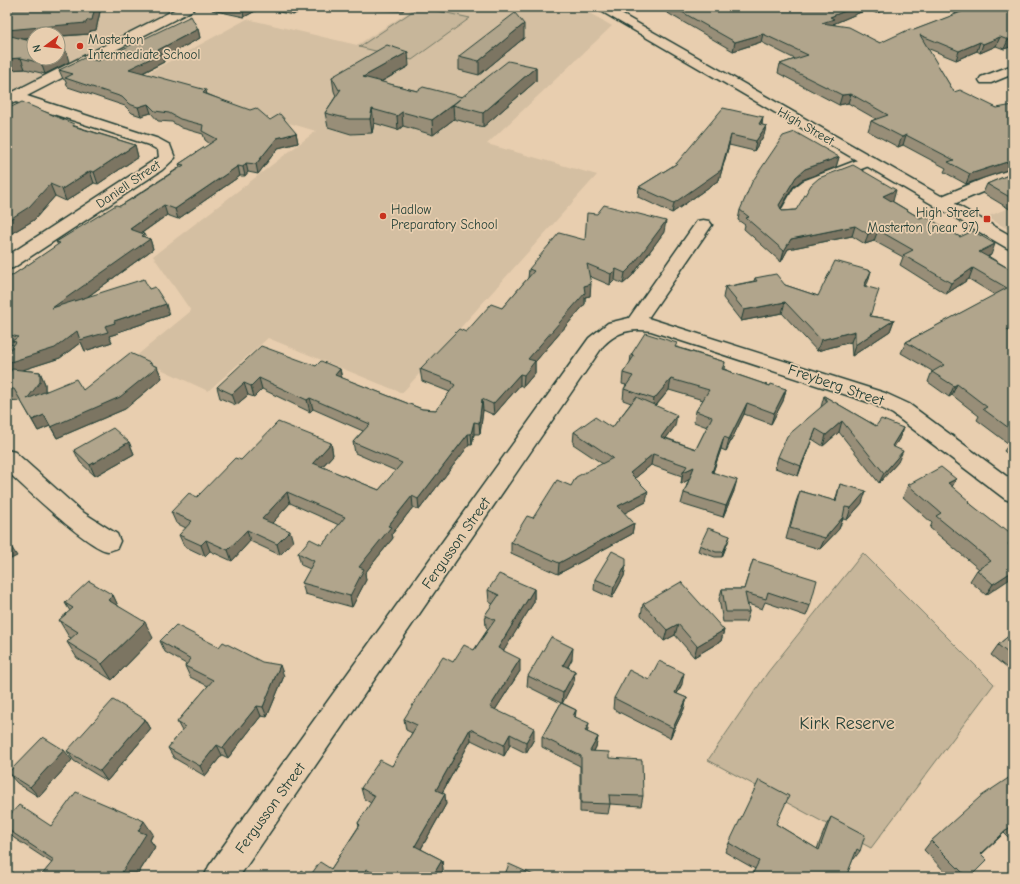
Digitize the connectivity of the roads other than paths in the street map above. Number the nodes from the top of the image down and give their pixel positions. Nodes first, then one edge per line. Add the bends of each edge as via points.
1 (189, 7) edge
2 (600, 7) edge
3 (1013, 69) edge
4 (986, 80) dead end
5 (11, 99) edge
6 (868, 161) junction
7 (1013, 174) edge
8 (941, 203) junction
9 (786, 216) edge
10 (703, 225) dead end
11 (1013, 244) edge
12 (7, 264) edge
13 (635, 323) junction
14 (7, 458) edge
15 (1013, 493) edge
16 (108, 541) dead end
17 (220, 877) edge

1 - 5 main road
2 - 6 main road, High Street
3 - 4 main road
5 - 12 main road, Daniell Street via 154,142 165,148 167,158
6 - 8 main road, High Street
6 - 9 main road via 809,184 800,191
7 - 8 main road
8 - 11 main road, High Street
10 - 13 main road
13 - 15 main road, Freyberg Street via 653,325 878,398 912,416
13 - 17 main road, Fergusson Street via 608,330 596,342 541,425
14 - 16 main road via 73,517

